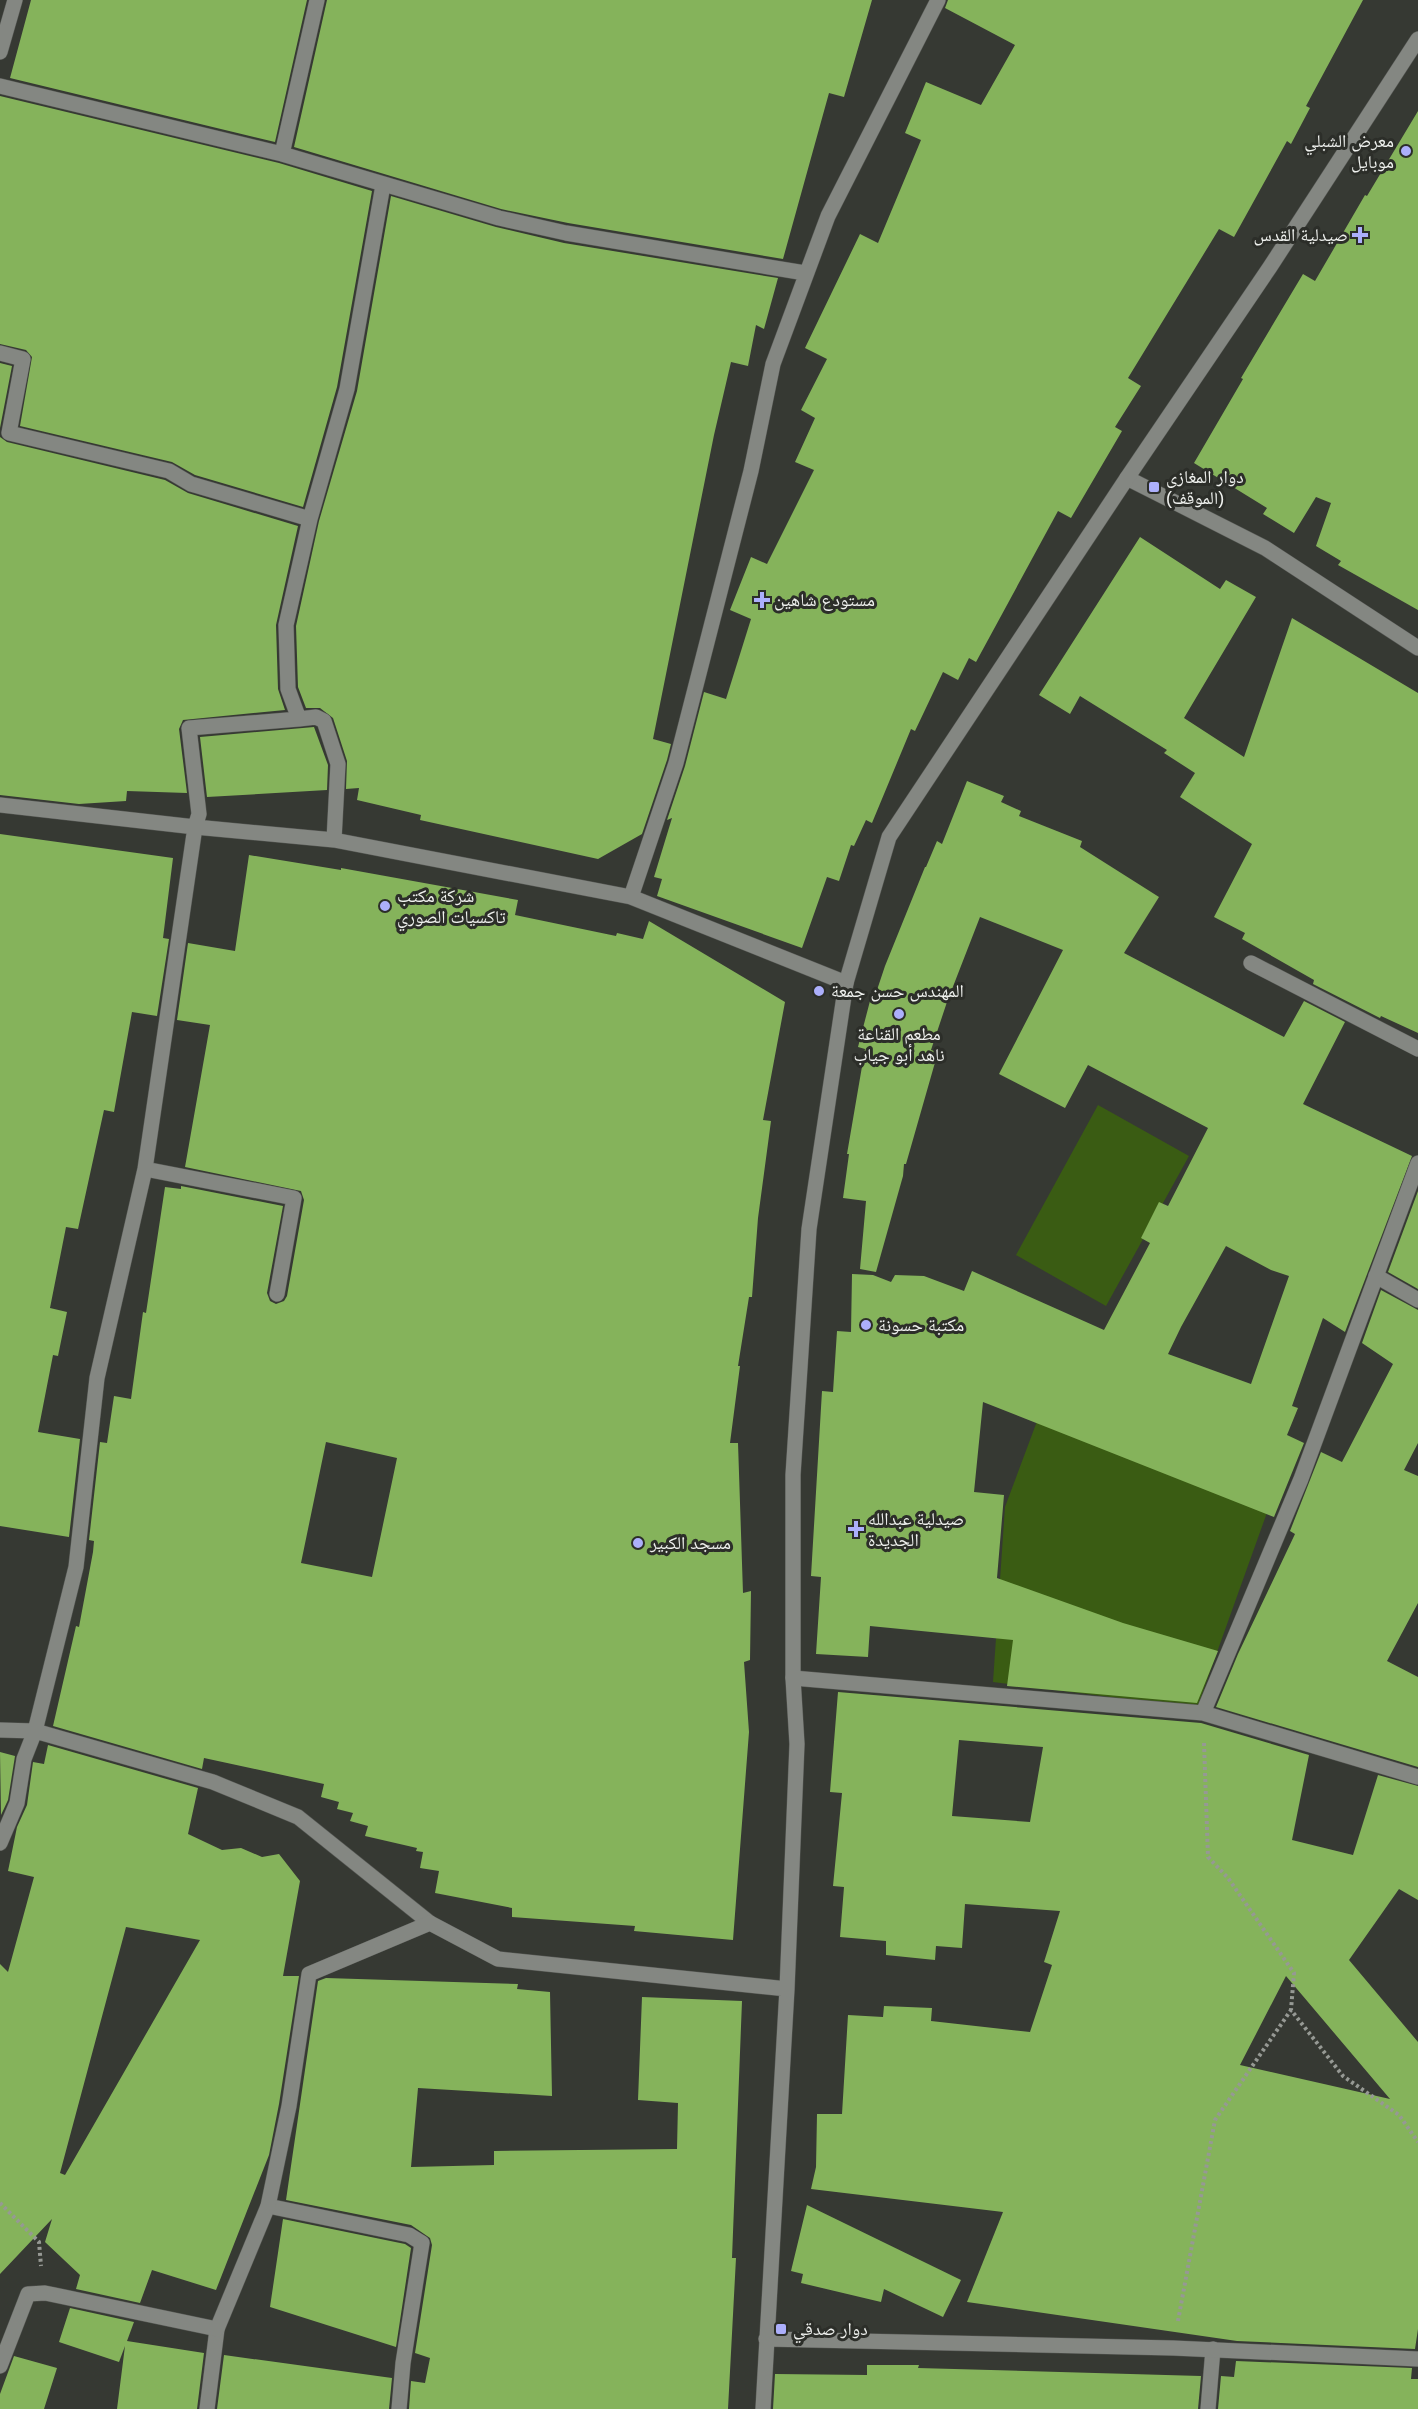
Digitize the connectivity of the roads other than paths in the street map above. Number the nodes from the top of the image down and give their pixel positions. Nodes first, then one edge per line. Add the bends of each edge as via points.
1 (15, 0) edge
2 (317, 0) edge
3 (938, 0) edge
4 (1418, 39) edge
5 (0, 52) edge
6 (0, 86) edge
7 (282, 154) junction
8 (383, 184) junction
9 (805, 273) junction
10 (0, 353) edge
11 (1127, 478) junction
12 (310, 519) junction
13 (1418, 648) edge
14 (299, 719) junction
15 (0, 805) edge
16 (195, 827) junction
17 (334, 840) junction
18 (631, 897) junction
19 (1251, 963) dead end
20 (846, 983) junction
21 (1418, 1049) edge
22 (1418, 1163) edge
23 (145, 1169) junction
24 (1376, 1276) junction
25 (277, 1294) dead end
26 (1418, 1300) edge
27 (793, 1678) junction
28 (1203, 1713) junction
29 (0, 1730) edge
30 (35, 1731) junction
31 (1418, 1777) edge
32 (0, 1843) edge
33 (430, 1923) junction
34 (787, 1989) junction
35 (268, 2206) junction
36 (217, 2329) junction
37 (766, 2338) junction
38 (1213, 2349) junction
39 (1418, 2359) edge
40 (0, 2366) edge
41 (207, 2409) edge
42 (399, 2409) edge
43 (764, 2409) edge
44 (1208, 2409) edge

1 - 5 street
2 - 7 street
3 - 9 street via 828,216
4 - 11 street
6 - 7 street
7 - 8 street
8 - 9 street via 566,233
8 - 12 street via 347,389
9 - 18 street via 772,364 751,471 676,763
10 - 12 street via 23,359 9,433 170,471 191,484
11 - 13 street via 1265,548
11 - 20 street via 889,837
12 - 14 street via 286,625 288,689
14 - 16 street via 189,728 199,814
14 - 17 street via 316,717 324,722 338,764
15 - 16 street
16 - 17 street
16 - 23 street
17 - 18 street
18 - 20 street
19 - 21 street
20 - 27 street via 809,1229 793,1475
22 - 24 street
23 - 25 street via 294,1198
23 - 30 street via 97,1378 76,1567
24 - 26 street
24 - 28 street via 1301,1479
27 - 28 street
27 - 34 street via 797,1744
28 - 31 street
29 - 30 street
30 - 32 street via 24,1759 18,1803
30 - 33 street via 213,1782 298,1817
33 - 34 street via 498,1959
33 - 35 street via 309,1974 289,2106
34 - 37 street
35 - 36 street
35 - 42 street via 410,2235 422,2243
36 - 40 street via 45,2293 28,2294
36 - 41 street
37 - 38 street
37 - 43 street
38 - 39 street
38 - 44 street

